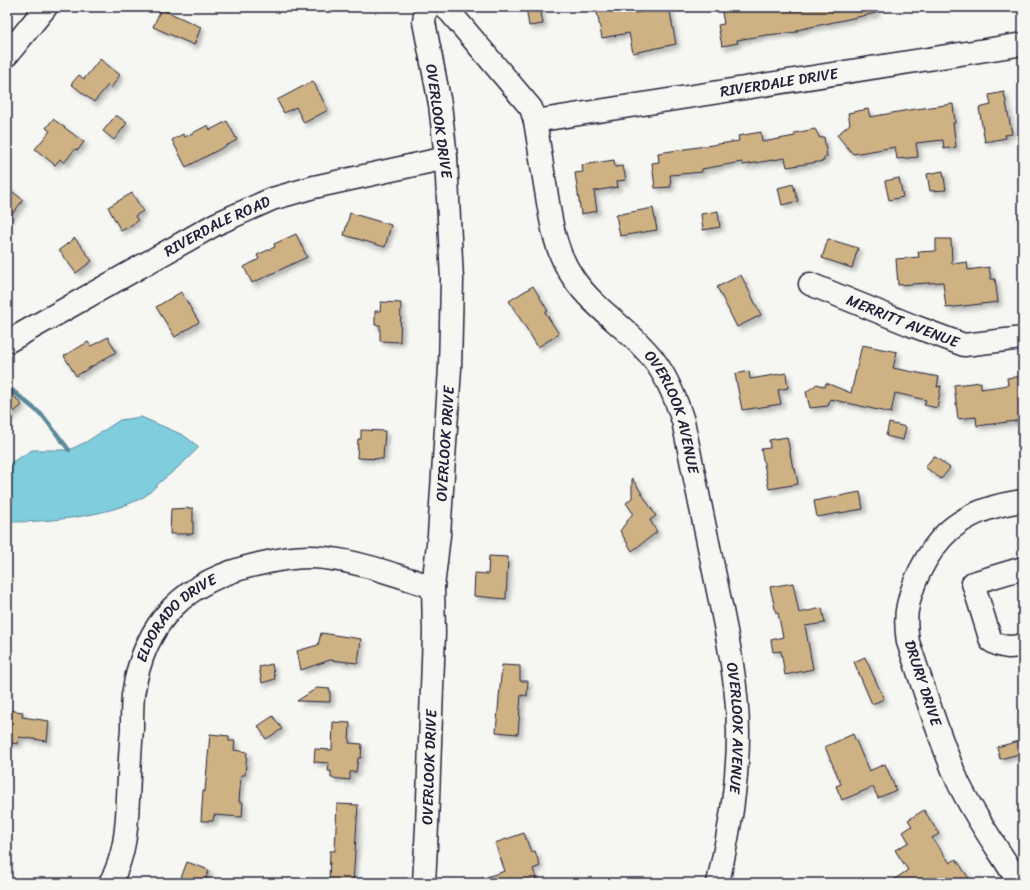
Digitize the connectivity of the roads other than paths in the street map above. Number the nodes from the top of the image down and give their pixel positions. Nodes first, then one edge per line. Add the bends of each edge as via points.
1 (46, 7) edge
2 (426, 7) edge
3 (444, 7) edge
4 (1023, 44) edge
5 (7, 55) edge
6 (535, 121) junction
7 (446, 158) junction
8 (810, 284) dead end
9 (1023, 338) edge
10 (7, 342) edge
11 (1023, 501) edge
12 (1023, 568) edge
13 (433, 587) junction
14 (1023, 645) edge
15 (110, 883) edge
16 (424, 883) edge
17 (718, 883) edge
18 (1019, 883) edge

1 - 5 street
2 - 7 street, OVERLOOK DRIVE via 424,22 440,104
3 - 6 street, OVERLOOK AVENUE via 531,108
4 - 6 street, RIVERDALE DRIVE
6 - 17 street, OVERLOOK AVENUE via 551,222 557,248 565,265 590,299 652,358 676,398 683,421 722,613 736,699 738,733 735,789
7 - 10 street, RIVERDALE ROAD via 314,187 272,199 216,224
7 - 13 street, OVERLOOK DRIVE via 452,280 449,384
8 - 9 street, MERRITT AVENUE via 964,345
11 - 18 street, DRURY DRIVE via 973,515 958,523 946,534 922,565 908,605 906,624 908,642 959,783 981,824
12 - 14 street via 973,583 991,641 1006,648
13 - 15 street, ELDORADO DRIVE via 382,571 324,558 282,559 238,568 205,582 173,606 156,627 140,660 133,696 127,823 117,871
13 - 16 street, OVERLOOK DRIVE via 434,640

